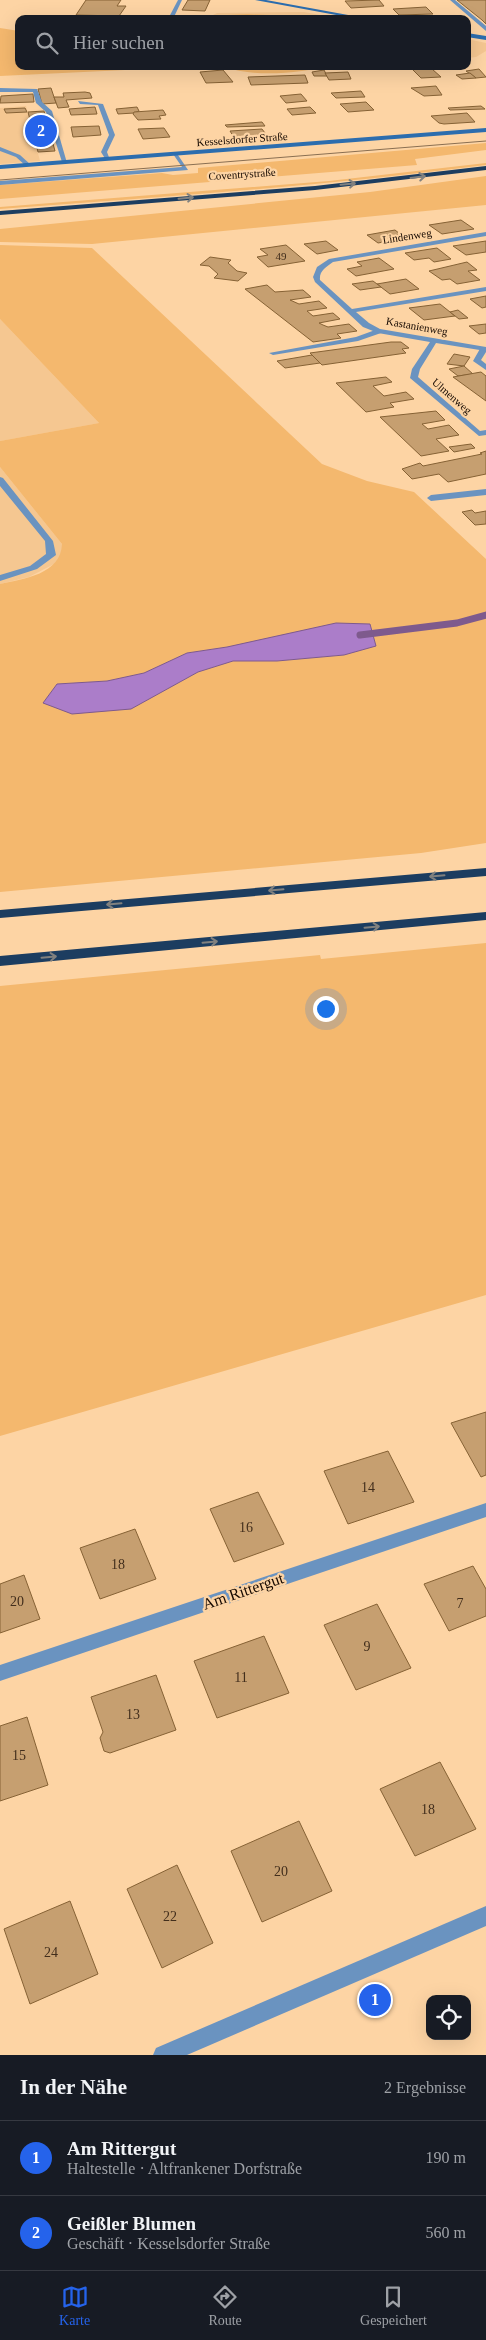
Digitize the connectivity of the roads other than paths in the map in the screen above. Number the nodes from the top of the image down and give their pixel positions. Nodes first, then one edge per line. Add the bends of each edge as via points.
1 (180, 0) edge
2 (257, 0) edge
3 (452, 0) edge
4 (312, 2) dead end
5 (303, 8) junction
6 (172, 15) edge
7 (344, 15) edge
8 (470, 15) edge
9 (471, 16) edge
10 (486, 29) edge
11 (471, 36) edge
12 (486, 38) edge
13 (0, 90) edge
14 (80, 102) dead end
15 (486, 130) edge
16 (0, 150) edge
17 (176, 154) junction
18 (108, 159) junction
19 (486, 160) edge
20 (65, 162) junction
21 (28, 165) junction
22 (0, 167) edge
23 (486, 168) edge
24 (0, 183) edge
25 (78, 198) dead end
26 (58, 199) dead end
27 (29, 202) dead end
28 (137, 202) junction
29 (0, 213) edge
30 (0, 220) edge
31 (486, 234) edge
32 (331, 260) joint
33 (486, 289) edge
34 (350, 311) junction
35 (378, 331) junction
36 (434, 341) junction
37 (485, 349) edge
38 (273, 354) dead end
39 (486, 368) edge
40 (486, 432) edge
41 (0, 480) edge
42 (486, 492) edge
43 (431, 498) dead end
44 (0, 578) edge
45 (486, 872) edge
46 (0, 914) edge
47 (486, 916) edge
48 (0, 961) edge
49 (486, 1510) edge
50 (0, 1673) edge
51 (486, 1916) edge
52 (163, 2055) edge

1 - 6 street
2 - 5 street
3 - 8 street
4 - 5 street
5 - 7 street
9 - 10 street
11 - 12 street
13 - 20 street via 34,90 39,103 49,111
14 - 18 street via 100,104 112,135 104,152
15 - 17 street, Kesselsdorfer Straße
16 - 21 street via 18,156
17 - 18 street, Kesselsdorfer Straße
17 - 24 street via 186,169
18 - 20 street, Kesselsdorfer Straße
19 - 25 highway, Coventrystraße via 338,178
20 - 21 street, Kesselsdorfer Straße
21 - 22 street, Kesselsdorfer Straße
28 -> 23 highway via 370,182
26 - 27 highway
28 - 29 highway
28 - 30 highway
31 - 32 street, Lindenweg
32 - 34 street, Kastanienweg via 319,268 317,281
33 - 34 street, Kastanienweg
34 - 35 street, Kastanienweg
35 - 36 street, Kastanienweg
35 - 38 street via 358,339
36 - 37 street, Kastanienweg
36 - 40 street, Ulmenweg via 416,369 414,378 479,434
37 - 39 street via 477,361
41 - 44 street via 49,541 51,555 28,572
42 - 43 street
45 -> 46 highway
48 -> 47 highway
49 - 50 street, Am Rittergut
51 - 52 street

